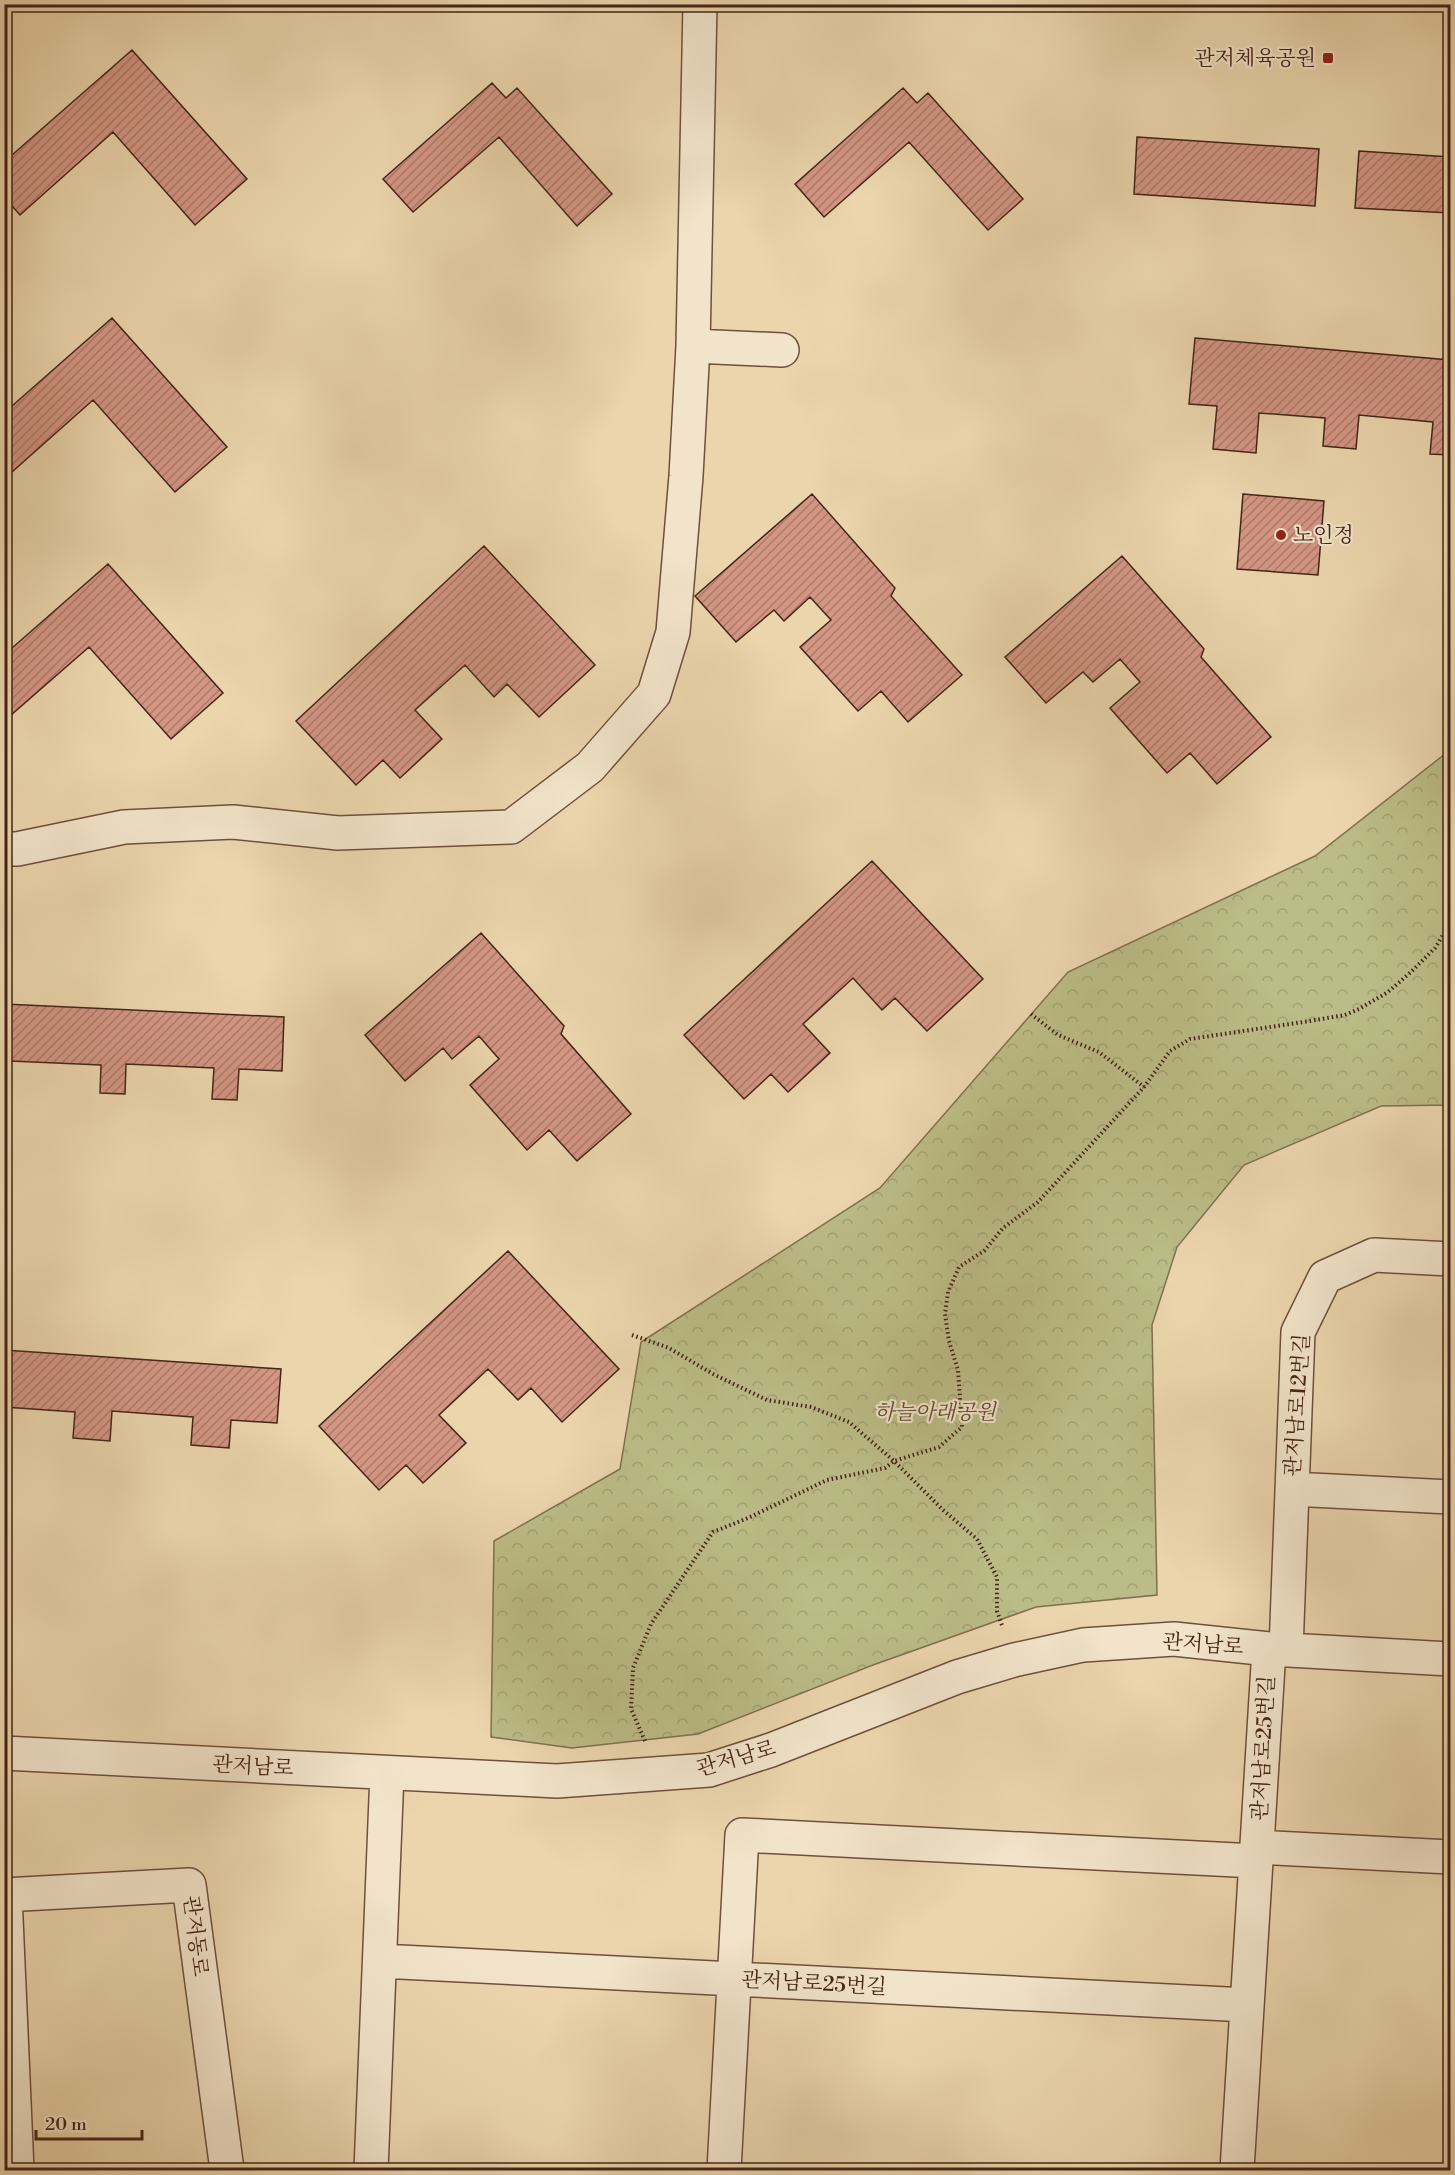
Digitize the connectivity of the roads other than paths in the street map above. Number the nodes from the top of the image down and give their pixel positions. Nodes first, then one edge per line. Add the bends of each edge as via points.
1 (700, 4) edge
2 (693, 346) junction
3 (782, 350) dead end
4 (4, 849) edge
5 (1450, 1259) edge
6 (1292, 1489) junction
7 (1450, 1497) edge
8 (1277, 1650) junction
9 (1450, 1659) edge
10 (4, 1753) edge
11 (387, 1773) junction
12 (1256, 1854) junction
13 (1450, 1857) edge
14 (5, 1895) edge
15 (380, 1961) junction
16 (734, 1978) junction
17 (1247, 2005) junction
18 (17, 2170) edge
19 (226, 2170) edge
20 (370, 2170) edge
21 (724, 2170) edge
22 (1238, 2170) edge

1 - 2 street
2 - 3 street
2 - 4 street via 673,632 654,694 590,767 511,827 338,832 233,822 124,827
5 - 6 street, 관저남로12번길 via 1374,1255 1325,1277 1298,1332
6 - 7 street, 관저남로12번길
6 - 8 street, 관저남로12번길
8 - 9 street, 관저남로
8 - 11 street, 관저남로 via 1174,1639 1083,1645 957,1677 771,1750 709,1770 556,1781
8 - 12 street, 관저남로25번길
10 - 11 street, 관저남로
11 - 15 street
12 - 13 street, 관저남로25번길
12 - 16 street via 742,1835
12 - 17 street, 관저남로25번길
14 - 18 street, 관저동로
14 - 19 street, 관저동로 via 189,1885
15 - 16 street, 관저남로25번길
15 - 20 street
16 - 17 street, 관저남로25번길
16 - 21 street
17 - 22 street, 관저남로25번길

